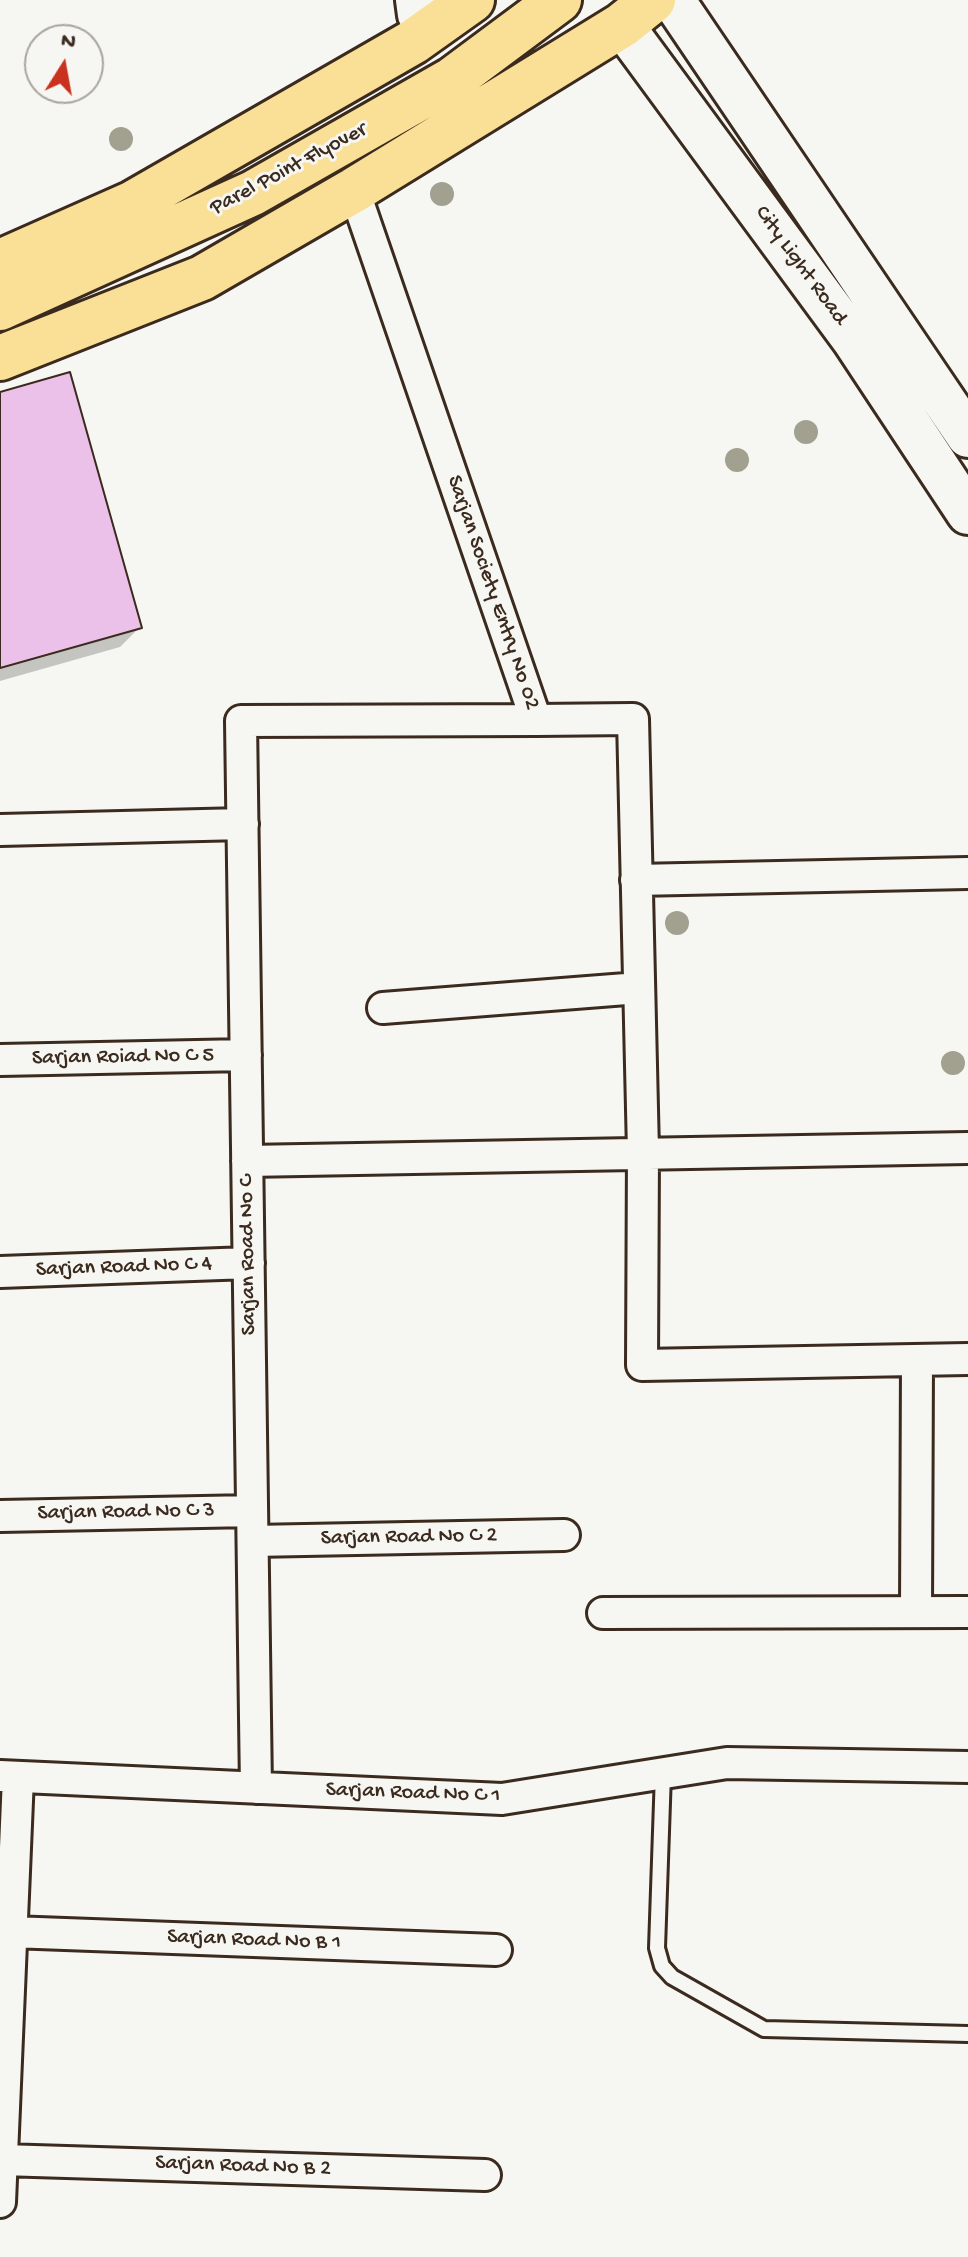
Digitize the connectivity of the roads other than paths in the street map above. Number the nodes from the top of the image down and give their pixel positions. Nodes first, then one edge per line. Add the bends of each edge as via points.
1 (472, 0) edge
2 (559, 0) edge
3 (673, 0) edge
4 (423, 5) edge
5 (638, 12) edge
6 (354, 190) junction
7 (0, 235) edge
8 (0, 262) edge
9 (0, 308) edge
10 (0, 358) edge
11 (956, 397) edge
12 (968, 436) edge
13 (968, 513) edge
14 (536, 720) junction
15 (241, 721) joint
16 (243, 824) junction
17 (0, 830) edge
18 (968, 873) edge
19 (636, 880) junction
20 (639, 988) junction
21 (383, 1008) dead end
22 (246, 1055) junction
23 (0, 1060) edge
24 (968, 1148) edge
25 (643, 1152) junction
26 (247, 1161) junction
27 (249, 1263) junction
28 (0, 1272) edge
29 (968, 1359) edge
30 (917, 1361) junction
31 (252, 1511) junction
32 (0, 1516) edge
33 (564, 1535) dead end
34 (253, 1541) junction
35 (916, 1612) junction
36 (968, 1612) edge
37 (603, 1613) dead end
38 (968, 1767) edge
39 (663, 1773) junction
40 (9, 1777) edge
41 (256, 1788) junction
42 (11, 1932) junction
43 (496, 1950) dead end
44 (968, 2034) edge
45 (2, 2160) edge
46 (485, 2175) dead end
47 (0, 2202) edge

1 - 8 main road via 413,42 133,203
2 - 9 main road, Parel Point Flyover via 453,79 253,193
3 - 11 main road
4 - 7 main road via 225,129 54,214
5 - 6 main road
5 - 13 main road, City Light Road
6 - 10 main road via 202,278
6 - 14 street, Sarjan Society Entry No 02
11 - 12 main road
14 - 15 street, Sarjan Society Entry No 02
14 - 19 street via 633,719
15 - 16 street, Sarjan Road No C
16 - 17 street
16 - 22 street, Sarjan Road No C
18 - 19 street
19 - 20 street
20 - 21 street
20 - 25 street
22 - 23 street, Sarjan Roiad No C 5
22 - 26 street, Sarjan Road No C
24 - 25 street
25 - 26 street
25 - 30 street via 642,1365
26 - 27 street, Sarjan Road No C
27 - 28 street, Sarjan Road No C 4
27 - 31 street, Sarjan Road No C
29 - 30 street
30 - 35 street
31 - 32 street, Sarjan Road No C 3
31 - 34 street, Sarjan Road No C
33 - 34 street, Sarjan Road No C 2
34 - 41 street, Sarjan Road No C
35 - 36 street
35 - 37 street
38 - 39 street, Sarjan Road No C 1 via 727,1763
39 - 41 street, Sarjan Road No C 1 via 502,1799
39 - 44 lane via 657,1948 672,1977 764,2029
40 - 41 street, Sarjan Road No C 1
40 - 42 street
42 - 43 street, Sarjan Road No B 1
42 - 45 street
45 - 46 street, Sarjan Road No B 2
45 - 47 street

